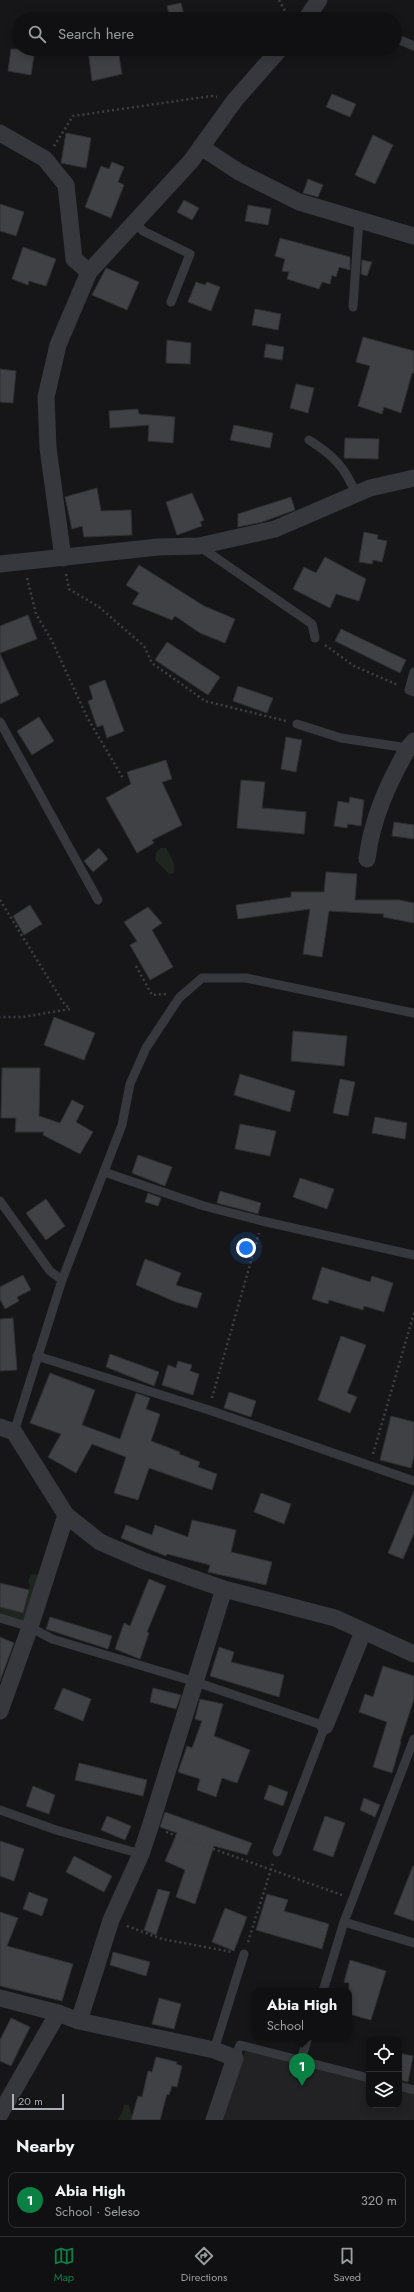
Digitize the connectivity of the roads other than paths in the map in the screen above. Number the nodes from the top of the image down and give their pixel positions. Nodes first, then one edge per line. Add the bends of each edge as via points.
1 (319, 0) edge
2 (311, 12) edge
3 (402, 41) edge
4 (414, 46) edge
5 (274, 56) edge
6 (0, 133) edge
7 (201, 147) junction
8 (359, 220) junction
9 (135, 222) junction
10 (414, 236) edge
11 (90, 272) junction
12 (172, 302) dead end
13 (353, 307) dead end
14 (309, 440) dead end
15 (414, 478) edge
16 (356, 494) junction
17 (199, 546) junction
18 (63, 558) junction
19 (0, 564) edge
20 (315, 638) road end
21 (414, 672) edge
22 (412, 691) edge
23 (0, 722) edge
24 (297, 724) road end
25 (411, 744) edge
26 (367, 859) dead end
27 (98, 900) dead end
28 (414, 1013) edge
29 (104, 1172) junction
30 (0, 1201) edge
31 (414, 1255) edge
32 (62, 1280) junction
33 (37, 1356) junction
34 (7, 1429) edge
35 (414, 1481) edge
36 (66, 1515) junction
37 (224, 1589) junction
38 (0, 1618) edge
39 (30, 1628) junction
40 (363, 1632) junction
41 (414, 1654) edge
42 (196, 1682) junction
43 (0, 1711) edge
44 (325, 1726) junction
45 (414, 1739) edge
46 (0, 1810) edge
47 (278, 1852) road end
48 (141, 1854) junction
49 (344, 1922) junction
50 (414, 1943) edge
51 (244, 1954) road end
52 (324, 1988) edge
53 (0, 1998) edge
54 (58, 2013) junction
55 (79, 2021) junction
56 (307, 2040) edge
57 (214, 2050) junction
58 (235, 2058) junction
59 (301, 2060) junction
60 (366, 2077) edge
61 (402, 2087) edge
62 (414, 2090) edge
63 (0, 2114) edge
64 (214, 2120) edge

1 - 2 street
3 - 4 lane
5 - 7 street via 235,100
6 - 11 street via 45,159 66,185 74,258
7 - 8 street via 239,172 299,202
7 - 9 street
8 - 10 street
8 - 13 lane
9 - 11 street
9 - 12 lane via 143,231 190,254
11 - 18 street via 58,345 46,397 48,448
14 - 16 lane via 336,460 348,474
15 - 16 street via 370,488
16 - 17 street via 275,529
17 - 18 street via 158,547
17 - 20 lane via 312,624
18 - 19 street
21 - 22 lane
23 - 27 lane
24 - 25 lane via 341,738
25 - 26 street via 379,805
28 - 29 lane via 246,978 202,978 179,998 146,1048 130,1084 122,1125
29 - 31 lane via 204,1206
29 - 32 lane
30 - 32 lane via 50,1271
32 - 33 lane
33 - 34 lane
33 - 35 lane via 209,1410
34 - 36 street
36 - 37 street via 100,1542 144,1561
36 - 39 street
37 - 40 street via 335,1618
37 - 42 street
38 - 39 lane
39 - 42 lane via 52,1639
39 - 43 street
40 - 41 street
40 - 44 street
42 - 44 lane
42 - 48 street
44 - 47 lane
45 - 49 lane
46 - 48 lane via 56,1830
48 - 55 street via 111,1920
49 - 50 lane
49 - 52 lane
51 - 57 lane
53 - 54 street
54 - 55 street
54 - 63 street
55 - 57 street
56 - 59 lane
57 - 58 street
58 - 59 lane via 240,2044
58 - 64 street
59 - 60 lane
61 - 62 lane

